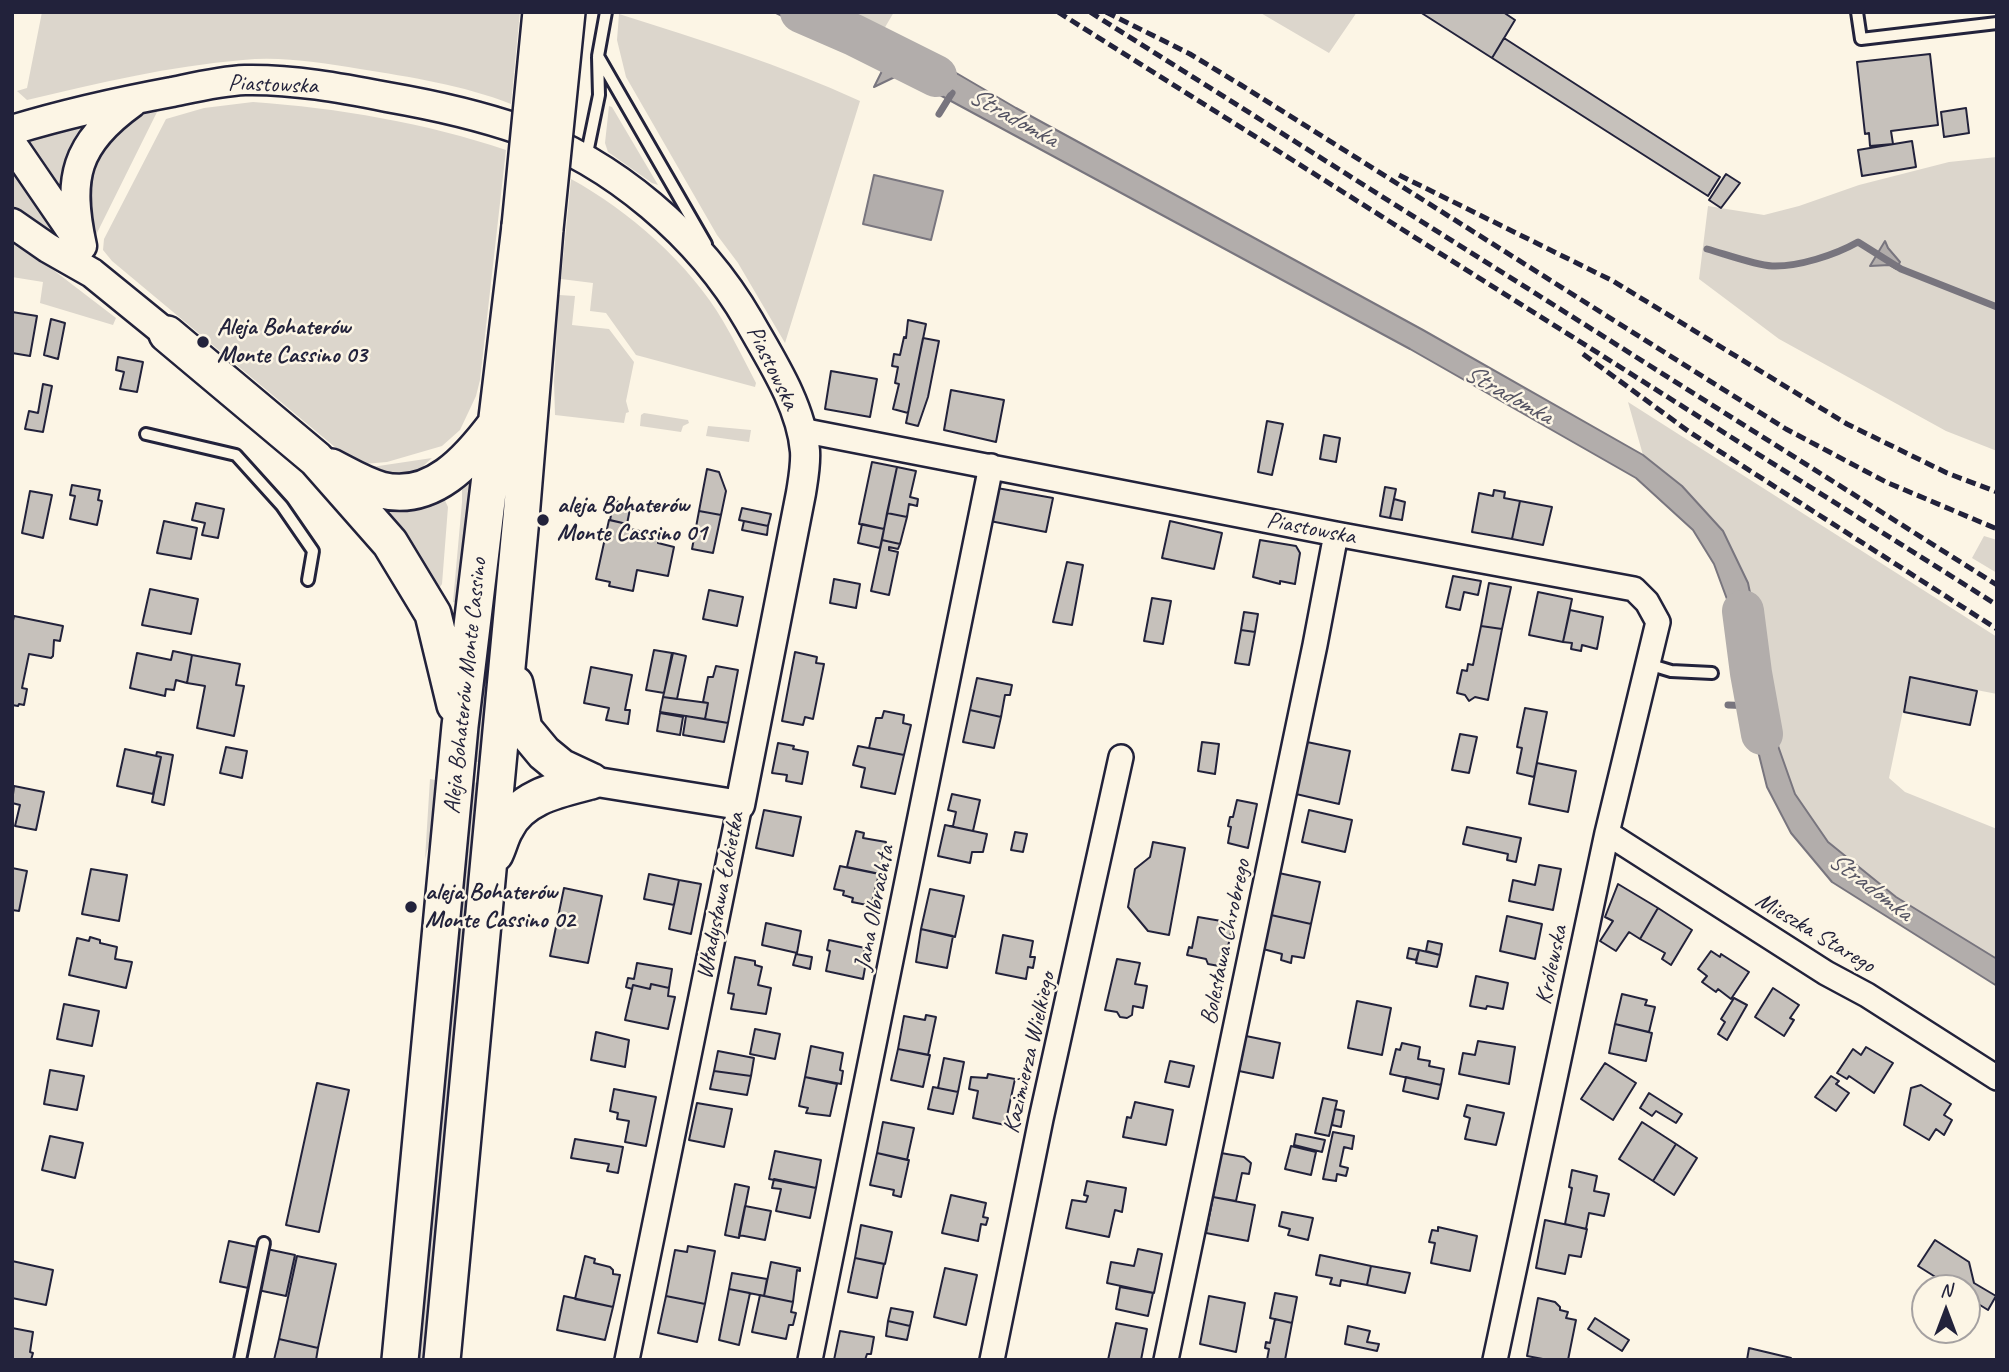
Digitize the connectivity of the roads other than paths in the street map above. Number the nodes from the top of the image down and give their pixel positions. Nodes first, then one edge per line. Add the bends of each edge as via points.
1 (541, 12) edge
2 (567, 12) edge
3 (607, 12) edge
4 (1857, 12) edge
5 (1997, 23) edge
6 (598, 56) junction
7 (139, 98) junction
8 (12, 130) edge
9 (12, 144) edge
10 (586, 161) junction
11 (12, 223) edge
12 (532, 227) junction
13 (82, 246) junction
14 (92, 273) junction
15 (723, 282) junction
16 (167, 334) joint
17 (496, 424) junction
18 (801, 430) junction
19 (146, 434) dead end
20 (316, 459) junction
21 (991, 466) junction
22 (1336, 534) junction
23 (308, 580) dead end
24 (1634, 589) joint
25 (507, 651) junction
26 (1648, 664) junction
27 (1712, 673) dead end
28 (460, 726) junction
29 (1121, 757) dead end
30 (591, 781) junction
31 (740, 805) junction
32 (1606, 833) junction
33 (489, 872) junction
34 (1997, 1078) edge
35 (264, 1243) dead end
36 (240, 1360) edge
37 (400, 1360) edge
38 (442, 1360) edge
39 (627, 1360) edge
40 (810, 1360) edge
41 (992, 1360) edge
42 (1166, 1360) edge
43 (1496, 1360) edge

1 - 12 main road, Aleja Bohaterów Monte Cassino, bridge
2 - 12 main road, Aleja Bohaterów Monte Cassino, bridge
3 - 6 lane
4 - 5 lane via 1861,39
6 - 10 lane via 599,94
6 - 15 lane via 703,238
7 - 8 street, Piastowska
7 - 10 street, Piastowska via 243,80 321,86 483,119 523,131
7 - 13 street via 104,125 80,161 74,211
9 - 13 street
10 - 15 street, Piastowska via 668,221
11 - 14 street
12 - 17 main road, Aleja Bohaterów Monte Cassino
12 - 25 main road, Aleja Bohaterów Monte Cassino via 521,519
13 - 14 street
14 - 16 street
15 - 18 street, Piastowska via 769,355
16 - 20 main road
17 - 20 main road via 454,472 419,489 383,491
17 - 28 main road, Aleja Bohaterów Monte Cassino
18 - 21 street, Piastowska
18 - 31 street, Władysława Łokietka via 805,452 801,494
19 - 23 lane via 236,455 282,506 313,551
20 - 28 main road via 390,543 433,614
21 - 22 street, Piastowska
21 - 40 street, Jana Olbrachta
22 - 24 street, Piastowska
22 - 42 street, Bolesława Chrobrego
24 - 26 street, Królewska via 1658,622
25 - 30 main road via 524,729 561,768
25 - 33 main road, Aleja Bohaterów Monte Cassino
26 - 27 lane via 1671,671
26 - 32 street, Królewska
28 - 37 main road, Aleja Bohaterów Monte Cassino
29 - 41 street, Kazimierza Wielkiego
30 - 31 street
30 - 33 main road via 548,792 524,807 507,825
31 - 39 street, Władysława Łokietka
32 - 34 street, Mieszka Starego
32 - 43 street, Królewska
33 - 38 main road, Aleja Bohaterów Monte Cassino
35 - 36 lane

